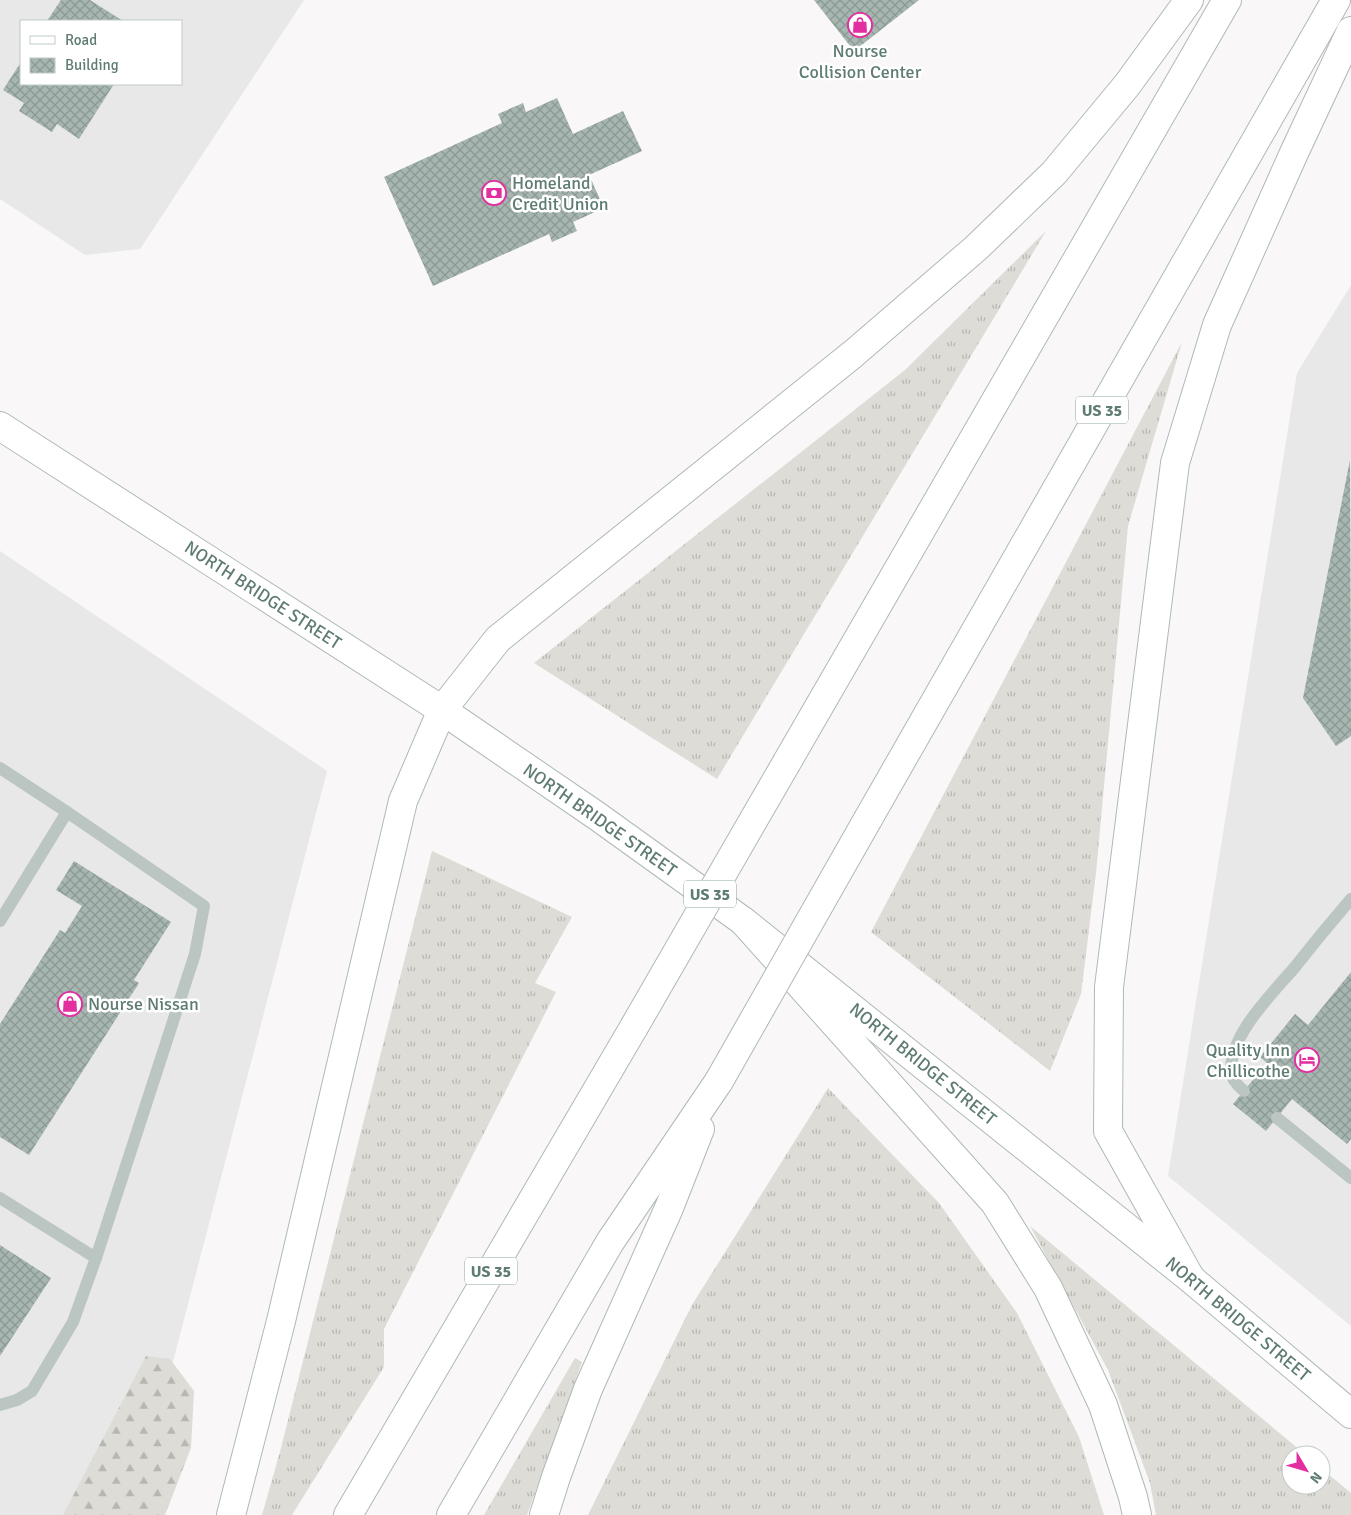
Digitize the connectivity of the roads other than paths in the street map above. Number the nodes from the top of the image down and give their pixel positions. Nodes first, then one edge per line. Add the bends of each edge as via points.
1 (1189, 0) edge
2 (1227, 0) edge
3 (1336, 0) edge
4 (1351, 31) edge
5 (0, 426) edge
6 (442, 710) junction
7 (0, 768) edge
8 (67, 812) junction
9 (1351, 899) edge
10 (0, 921) edge
11 (743, 921) junction
12 (719, 1081) junction
13 (1244, 1091) dead end
14 (1277, 1118) dead end
15 (1351, 1178) edge
16 (0, 1198) edge
17 (96, 1258) junction
18 (1191, 1279) junction
19 (0, 1405) edge
20 (1351, 1414) edge
21 (232, 1515) edge
22 (348, 1515) edge
23 (451, 1515) edge
24 (544, 1515) edge
25 (1137, 1515) edge

1 - 6 main road via 1128,86 1054,173 990,235 853,354 498,639
2 - 22 main road, US 35, bridge
3 - 12 main road, US 35, bridge
4 - 18 main road via 1217,325 1175,463 1109,987 1108,1131
5 - 6 main road, NORTH BRIDGE STREET
6 - 11 main road, NORTH BRIDGE STREET via 598,816
6 - 21 main road via 403,801
7 - 8 lane
8 - 10 lane
8 - 17 lane via 204,906 195,954
9 - 13 lane via 1240,1037 1230,1071
11 - 18 main road, NORTH BRIDGE STREET
11 - 25 main road via 995,1203 1048,1288 1103,1405
12 - 23 main road, US 35 via 610,1242
12 - 24 main road via 669,1208 588,1389
14 - 15 lane
16 - 17 lane
17 - 19 lane via 72,1322 32,1391
18 - 20 main road, NORTH BRIDGE STREET

